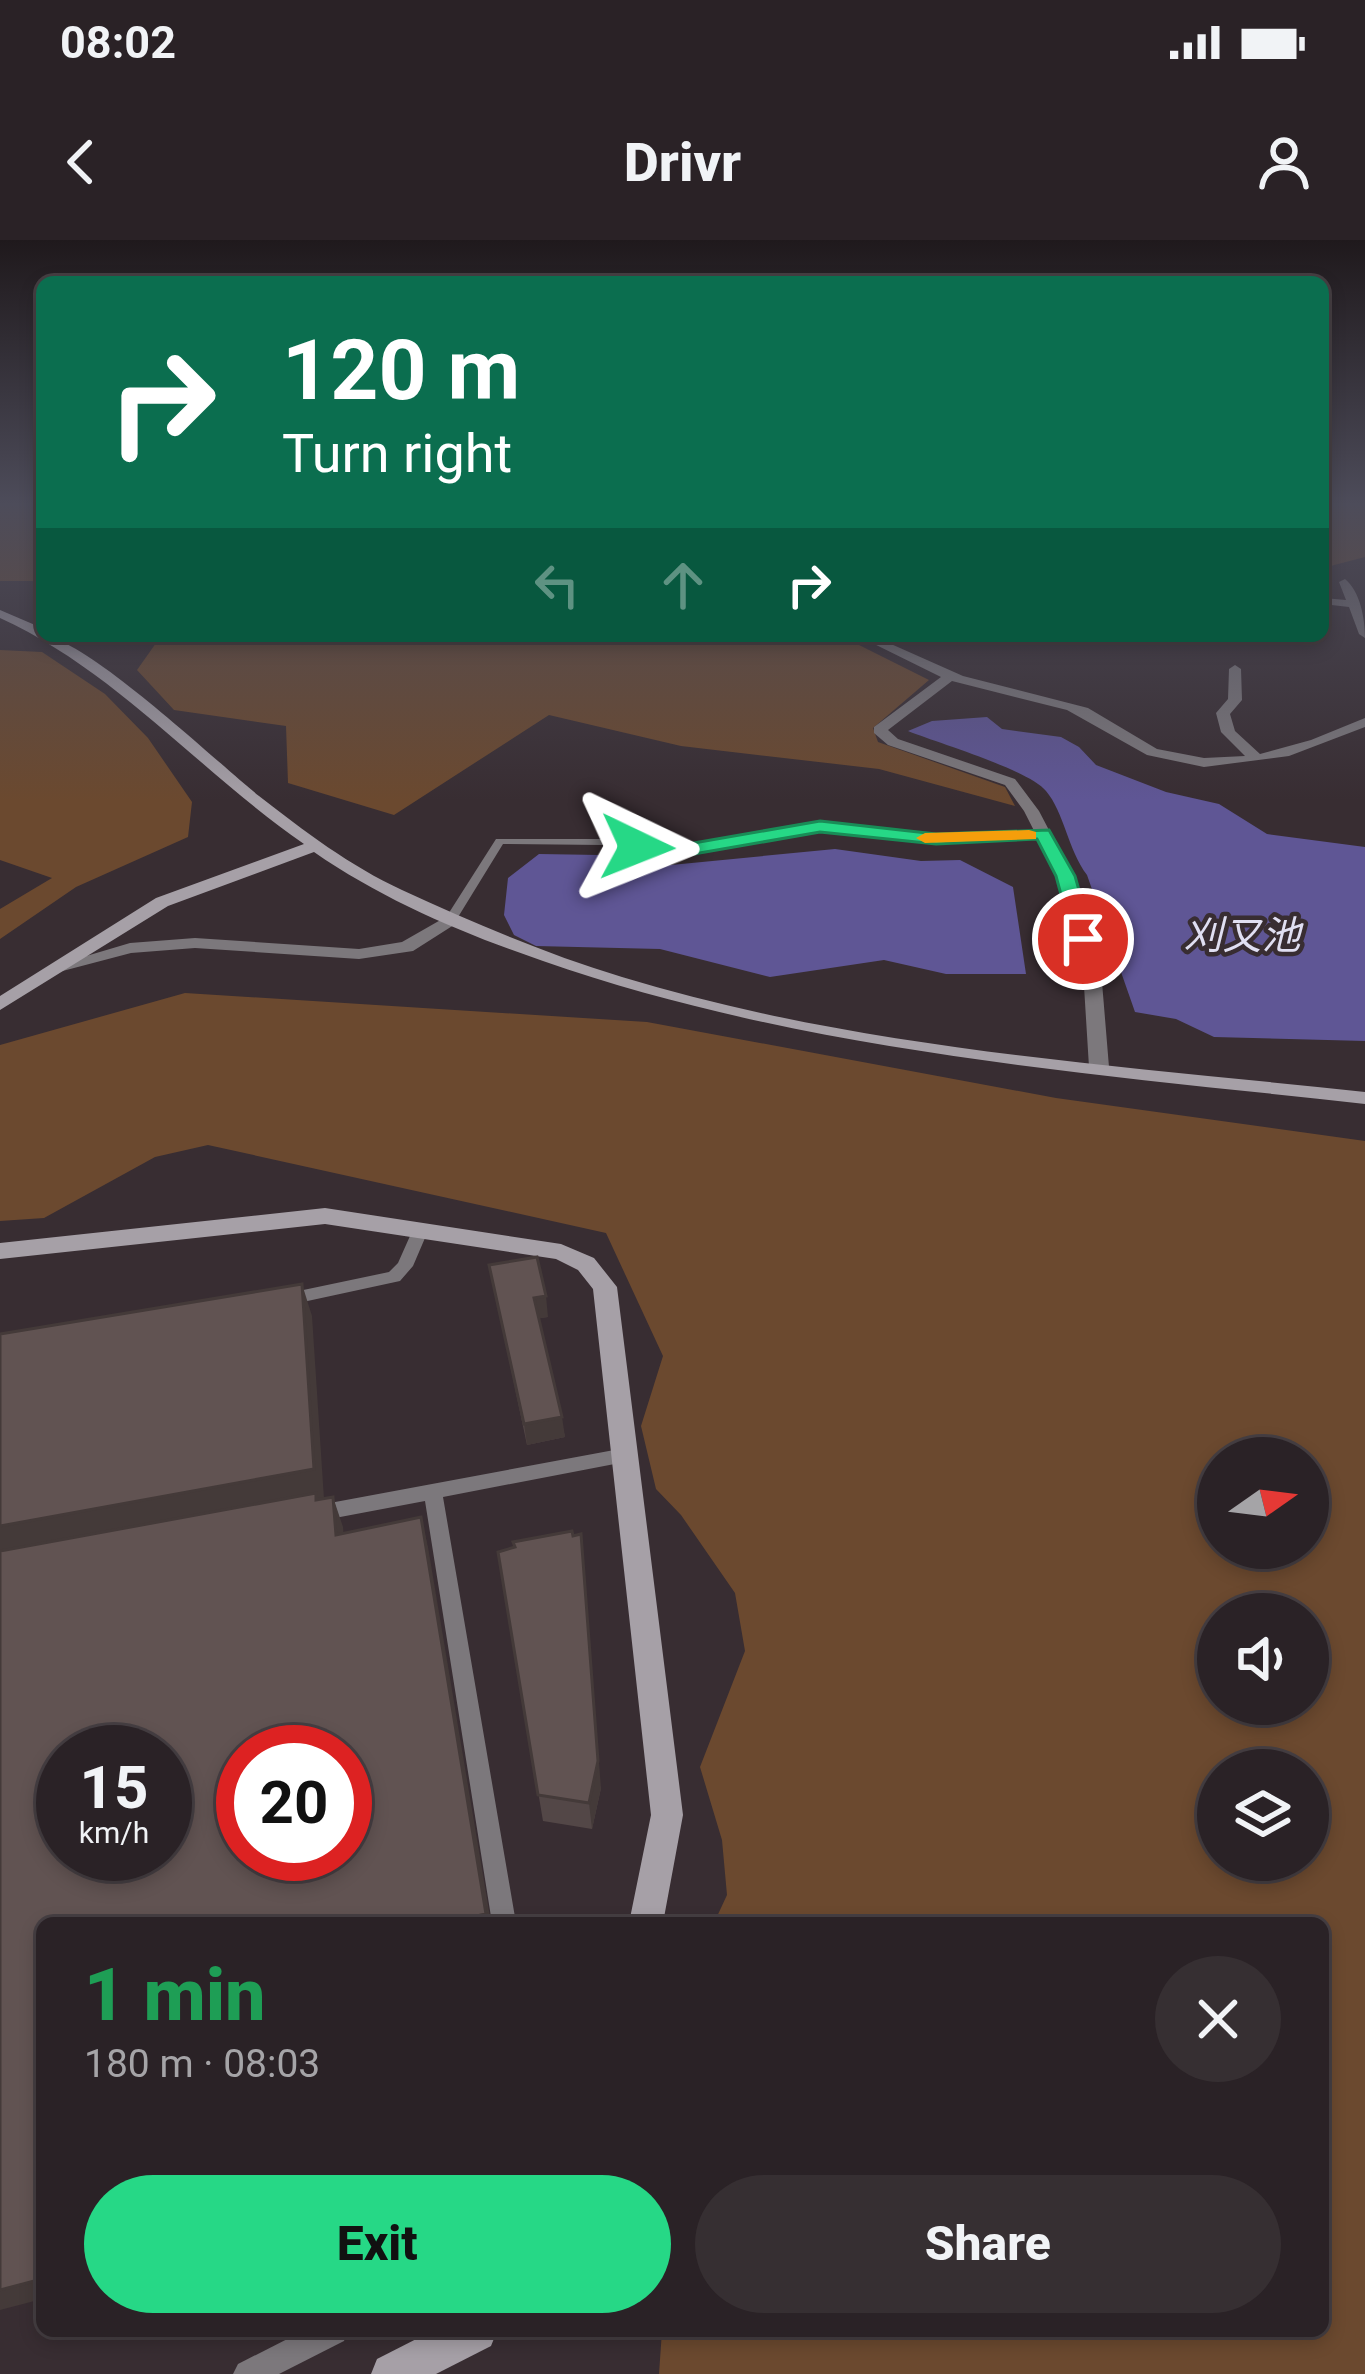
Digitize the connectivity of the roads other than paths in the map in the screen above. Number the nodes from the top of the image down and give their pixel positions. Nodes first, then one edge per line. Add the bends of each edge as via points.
1 (1329, 602) edge
2 (1353, 604) joint
3 (0, 614) edge
4 (36, 630) edge
5 (1365, 634) edge
6 (56, 642) edge
7 (877, 642) edge
8 (1235, 669) dead end
9 (950, 676) junction
10 (1365, 722) edge
11 (1254, 757) junction
12 (1043, 834) junction
13 (317, 845) junction
14 (451, 920) junction
15 (55, 968) junction
16 (0, 1004) edge
17 (1099, 1067) junction
18 (1365, 1098) edge
19 (420, 1232) junction
20 (0, 1251) edge
21 (273, 1302) edge
22 (625, 1455) junction
23 (434, 1492) junction
24 (297, 1517) edge
25 (503, 1917) edge
26 (647, 1917) edge
27 (322, 2337) edge
28 (464, 2337) edge
29 (248, 2374) edge
30 (392, 2374) edge

1 - 2 street
2 - 5 street
3 - 4 street
6 - 13 street
7 - 9 street
8 - 11 street via 1235,700 1223,713 1228,732
9 - 11 street via 1080,710 1158,755
9 - 12 street via 879,730 1010,782
10 - 11 street via 1327,742
12 - 14 lane via 936,839 820,827 671,852 500,841
12 - 17 street via 1065,876 1093,970
13 - 14 street
13 - 15 street via 161,902
14 - 15 street via 407,947 359,955 195,943 130,948
14 - 17 street via 693,1000 905,1042
15 - 16 street
17 - 18 street
19 - 20 street via 325,1216
19 - 21 lane via 394,1277
19 - 22 street via 561,1252 586,1264 605,1287
22 - 23 lane
22 - 26 street via 667,1815
23 - 24 lane
23 - 25 lane
27 - 29 lane
28 - 30 street

